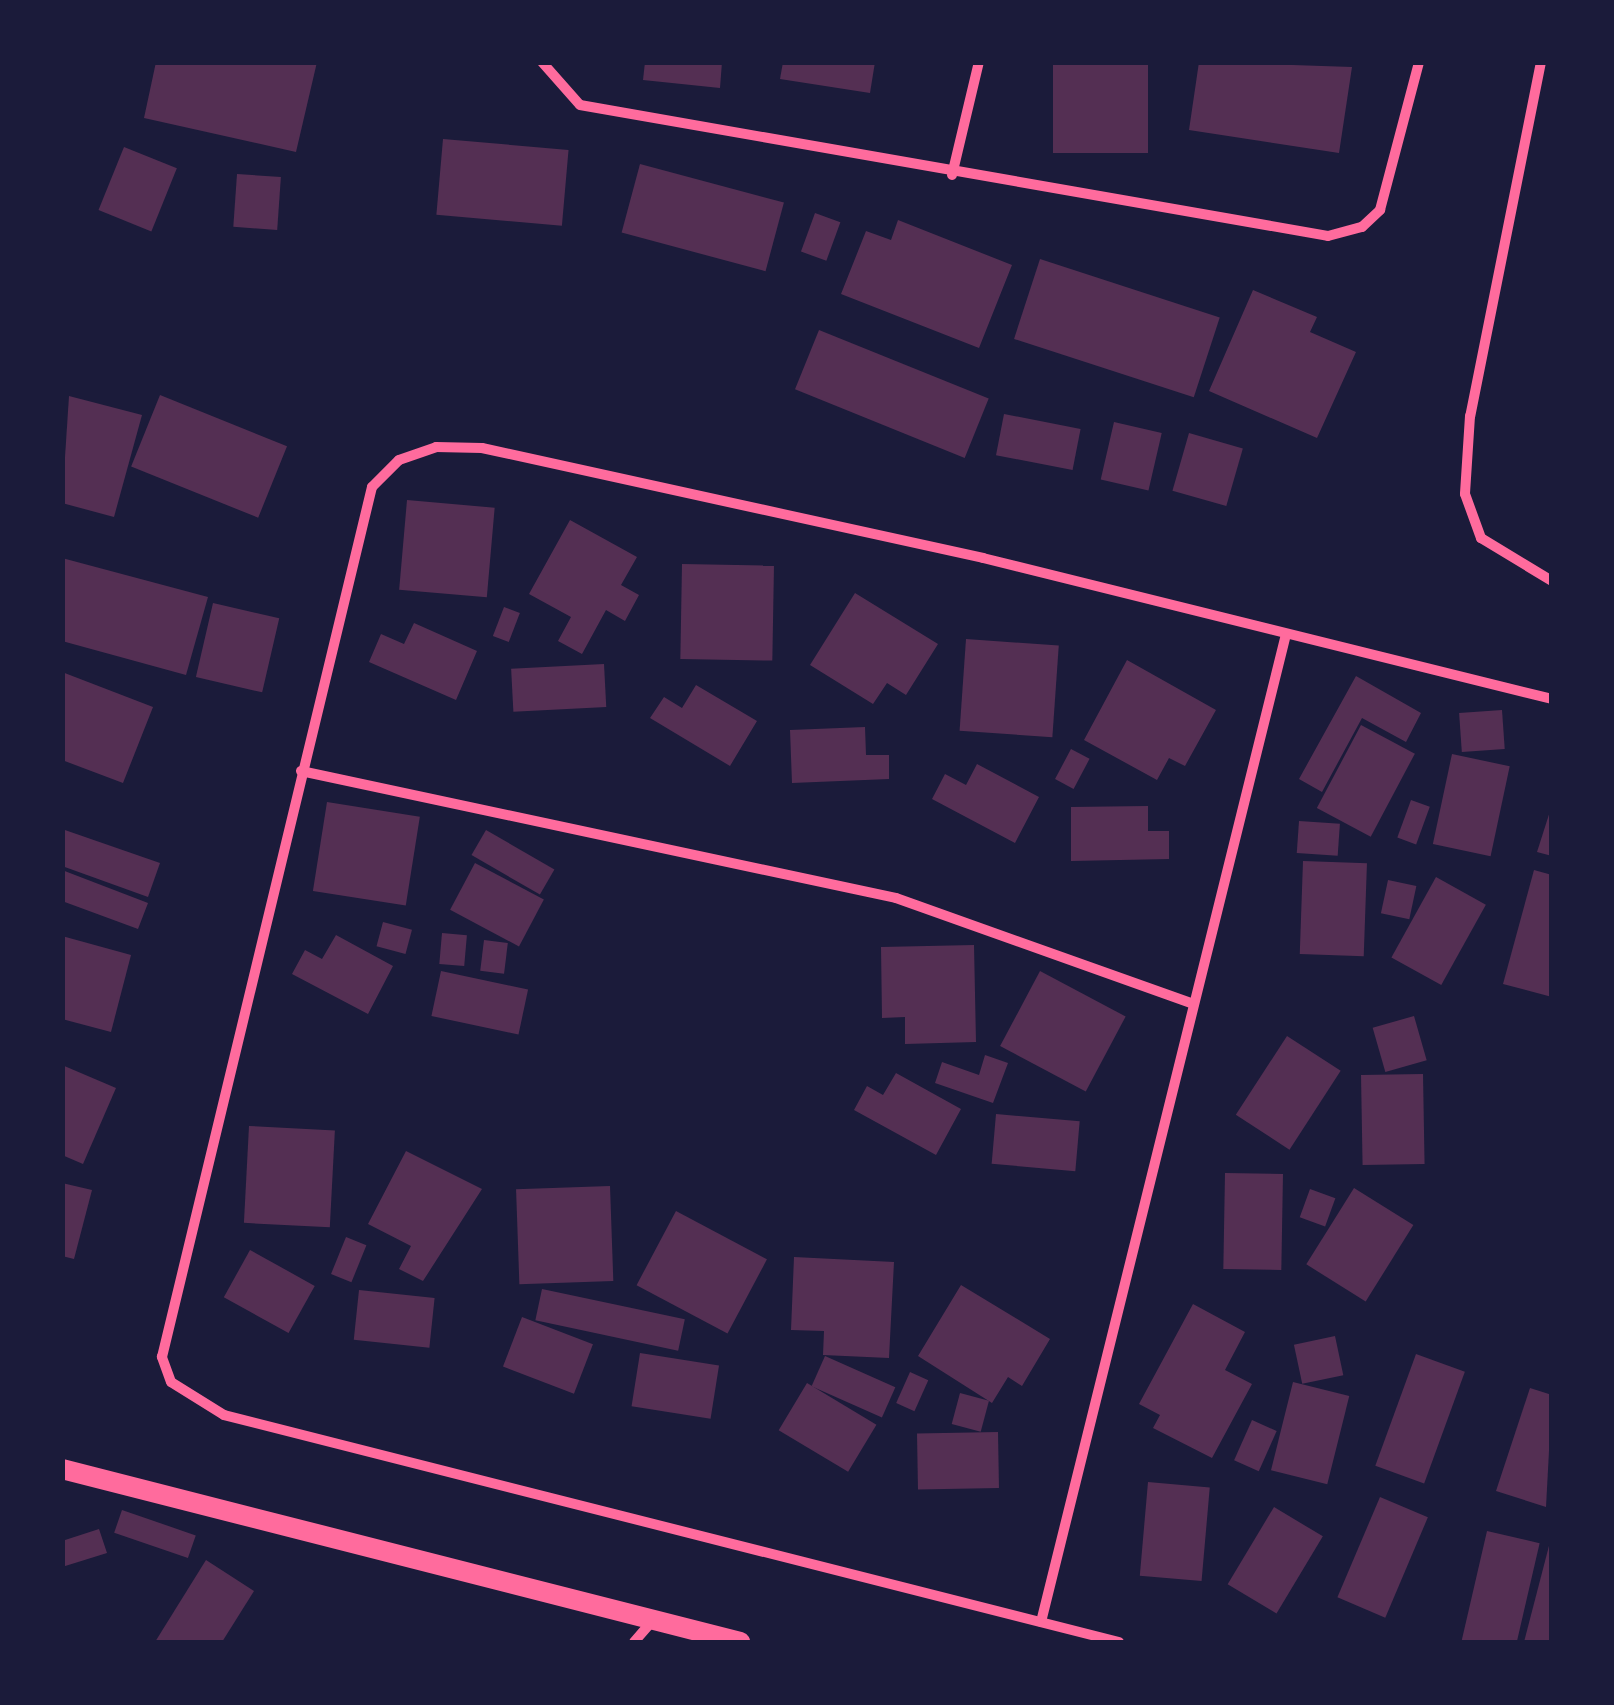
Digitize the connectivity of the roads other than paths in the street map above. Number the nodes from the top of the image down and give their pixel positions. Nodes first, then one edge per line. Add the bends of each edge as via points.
1 (542, 62) edge
2 (979, 62) edge
3 (1419, 62) edge
4 (1541, 62) edge
5 (952, 175) junction
6 (1552, 581) edge
7 (1286, 634) junction
8 (1552, 699) edge
9 (301, 771) junction
10 (1194, 1004) junction
11 (62, 1470) edge
12 (653, 1620) junction
13 (1041, 1622) junction
14 (634, 1642) edge
15 (740, 1642) edge
16 (1119, 1642) edge

1 - 5 street via 580,105
2 - 5 street
3 - 5 street via 1380,210 1362,227 1328,236
4 - 6 street via 1470,416 1465,494 1480,538
7 - 8 street
7 - 9 street via 482,448 436,447 399,460 372,487
7 - 10 street
9 - 10 street via 896,898
9 - 13 street via 162,1357 170,1382 224,1415
10 - 13 street
11 - 12 main road
12 - 14 street
12 - 15 main road
13 - 16 street

